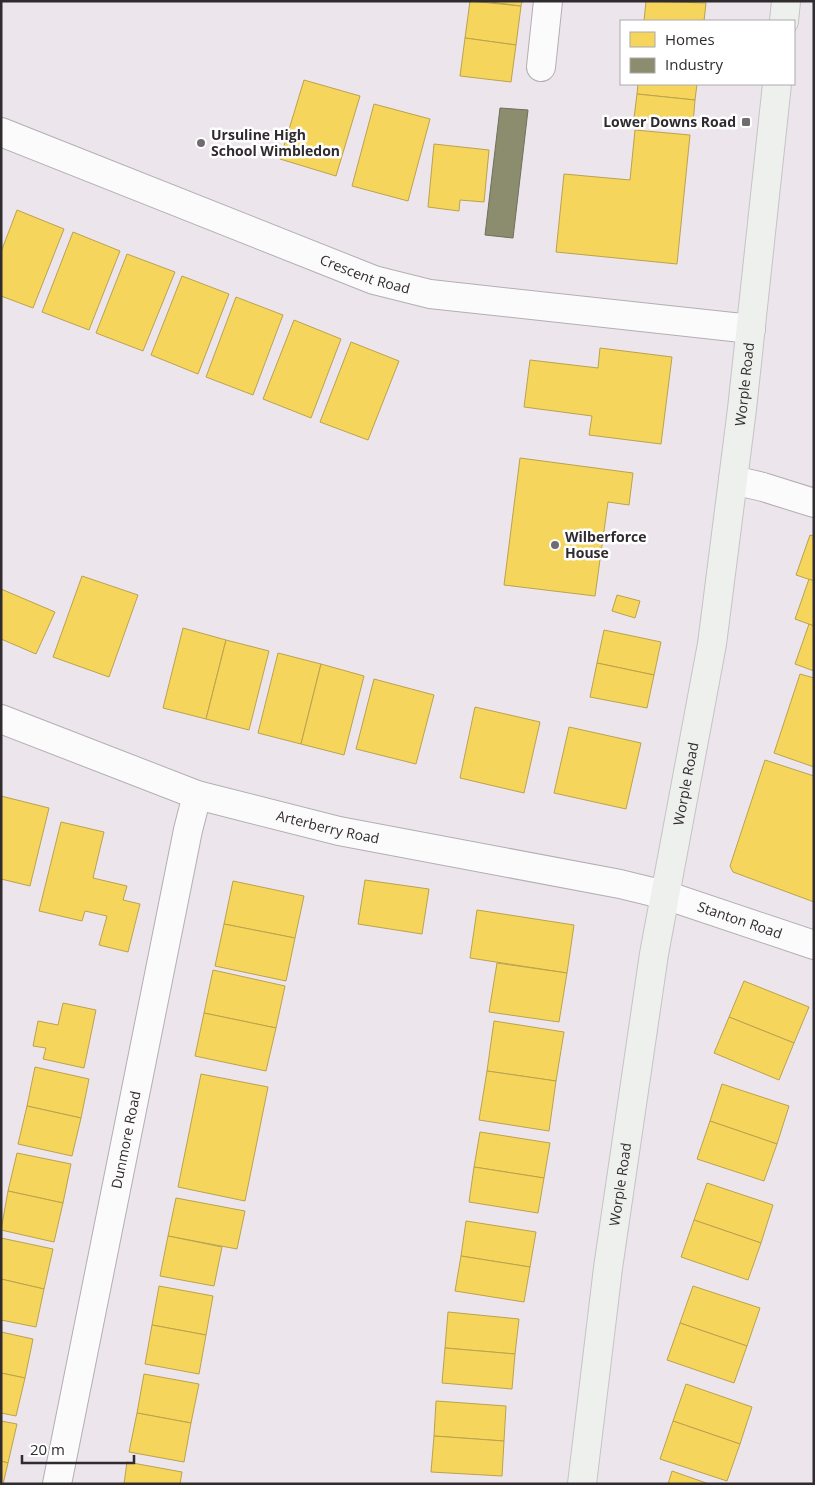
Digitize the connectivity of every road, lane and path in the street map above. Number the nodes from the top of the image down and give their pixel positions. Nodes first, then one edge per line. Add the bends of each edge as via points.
1 (548, 1) edge
2 (786, 1) edge
3 (784, 20) edge
4 (541, 67) dead end
5 (777, 85) edge
6 (1, 132) edge
7 (750, 328) junction
8 (733, 480) junction
9 (814, 503) edge
10 (1, 719) edge
11 (197, 795) junction
12 (665, 895) junction
13 (814, 945) edge
14 (57, 1484) edge
15 (582, 1484) edge

1 - 4 street
2 - 3 main road
5 - 7 main road, Worple Road
6 - 7 street, Crescent Road via 374,280 430,294
7 - 8 main road, Worple Road
8 - 9 street
8 - 12 main road, Worple Road via 712,644
10 - 11 street, Arterberry Road
11 - 12 street, Arterberry Road via 339,831
11 - 14 street, Dunmore Road
12 - 13 street, Stanton Road
12 - 15 main road, Worple Road via 628,1127

